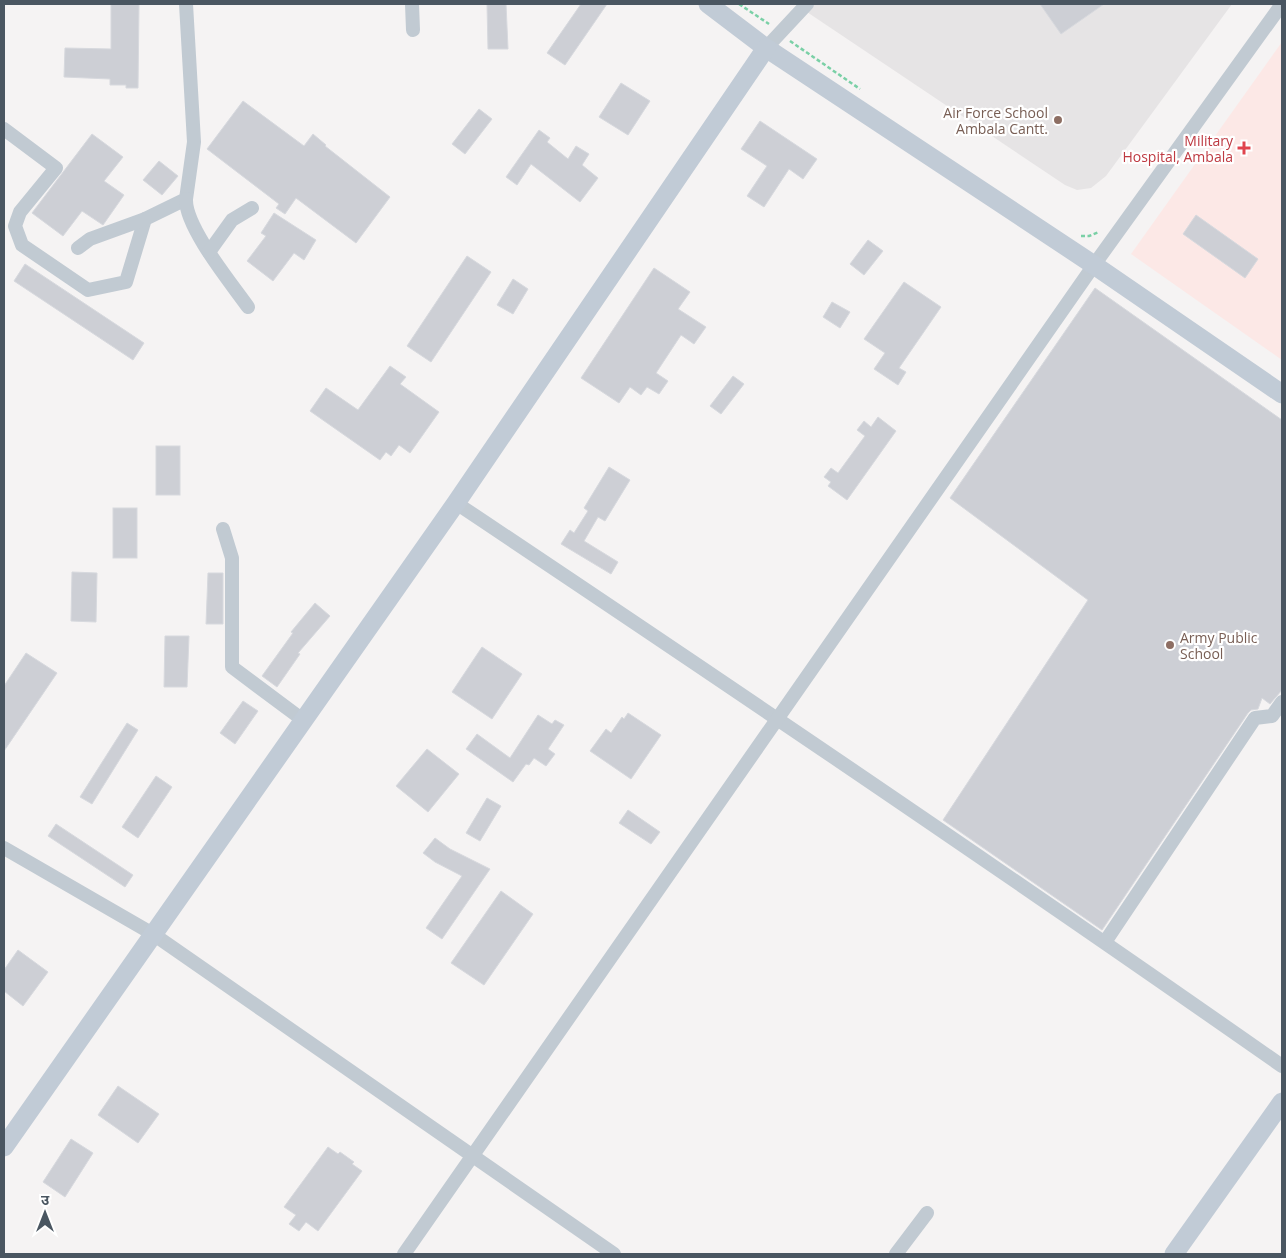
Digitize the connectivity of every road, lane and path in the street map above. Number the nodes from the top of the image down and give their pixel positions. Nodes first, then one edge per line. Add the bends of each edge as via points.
1 (186, 4) edge
2 (412, 4) edge
3 (708, 4) edge
4 (739, 4) edge
5 (807, 4) edge
6 (1282, 4) edge
7 (769, 24) dead end
8 (413, 30) dead end
9 (788, 40) dead end
10 (766, 48) junction
11 (862, 90) dead end
12 (4, 130) edge
13 (186, 199) junction
14 (252, 208) dead end
15 (145, 219) junction
16 (1102, 231) dead end
17 (1080, 236) dead end
18 (78, 248) dead end
19 (210, 252) junction
20 (1094, 265) junction
21 (248, 307) dead end
22 (1282, 394) edge
23 (456, 503) junction
24 (223, 529) dead end
25 (1282, 702) edge
26 (778, 719) junction
27 (303, 720) junction
28 (4, 848) edge
29 (153, 934) junction
30 (1105, 942) junction
31 (1282, 1066) edge
32 (1282, 1102) edge
33 (4, 1147) edge
34 (473, 1156) junction
35 (927, 1213) dead end
36 (404, 1254) edge
37 (614, 1254) edge
38 (896, 1254) edge
39 (1174, 1254) edge

1 - 13 street via 194,142
2 - 8 street
3 - 10 street
4 - 7 path
5 - 10 street
6 - 20 street
9 - 11 path
10 - 20 street
10 - 23 street
12 - 15 street via 56,168 20,212 15,226 22,245 88,290 126,282
13 - 15 street
13 - 19 street via 186,209 195,230
14 - 19 street via 232,220
15 - 18 street via 90,239
16 - 17 path
19 - 21 street
20 - 22 street
20 - 26 street
23 - 26 street
23 - 27 street
24 - 27 street via 232,558 232,667
25 - 30 street via 1272,716 1255,718
26 - 30 street
26 - 34 street
27 - 29 street
28 - 29 street
29 - 33 street
29 - 34 street
30 - 31 street
32 - 39 street
34 - 36 street
34 - 37 street
35 - 38 street

